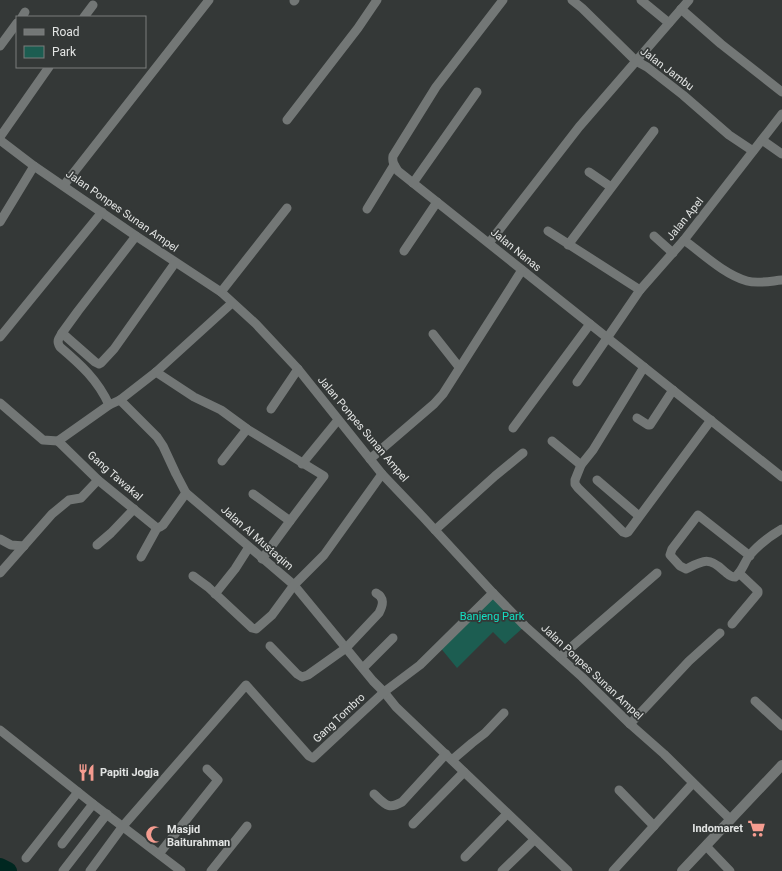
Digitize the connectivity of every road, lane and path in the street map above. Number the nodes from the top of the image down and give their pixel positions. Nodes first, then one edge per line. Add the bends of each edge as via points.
1 (209, 0) edge
2 (377, 0) edge
3 (503, 0) edge
4 (572, 0) edge
5 (641, 0) edge
6 (689, 0) edge
7 (93, 5) dead end
8 (681, 10) junction
9 (85, 16) edge
10 (669, 23) junction
11 (16, 24) edge
12 (0, 46) edge
13 (636, 61) junction
14 (48, 68) edge
15 (477, 92) dead end
16 (782, 92) edge
17 (782, 114) edge
18 (287, 120) dead end
19 (654, 131) dead end
20 (0, 137) edge
21 (0, 140) edge
22 (762, 140) junction
23 (753, 151) junction
24 (782, 154) edge
25 (394, 165) junction
26 (34, 166) junction
27 (589, 172) dead end
28 (413, 183) junction
29 (64, 186) junction
30 (611, 187) junction
31 (437, 202) junction
32 (287, 208) dead end
33 (367, 209) dead end
34 (102, 212) junction
35 (0, 222) edge
36 (548, 232) dead end
37 (136, 236) junction
38 (654, 236) dead end
39 (684, 240) junction
40 (489, 243) junction
41 (568, 245) junction
42 (404, 251) dead end
43 (673, 253) junction
44 (176, 263) junction
45 (522, 270) junction
46 (782, 280) edge
47 (640, 290) junction
48 (221, 292) junction
49 (232, 303) junction
50 (590, 324) junction
51 (62, 333) junction
52 (433, 334) dead end
53 (607, 337) junction
54 (0, 338) edge
55 (459, 367) junction
56 (644, 367) junction
57 (298, 369) junction
58 (156, 372) junction
59 (577, 382) dead end
60 (673, 390) junction
61 (120, 400) junction
62 (0, 403) edge
63 (109, 405) junction
64 (271, 409) dead end
65 (637, 418) dead end
66 (338, 420) junction
67 (711, 420) junction
68 (513, 428) dead end
69 (248, 429) junction
70 (58, 441) junction
71 (552, 441) dead end
72 (523, 453) dead end
73 (370, 459) junction
74 (222, 461) dead end
75 (302, 464) junction
76 (581, 465) junction
77 (382, 474) junction
78 (782, 477) edge
79 (98, 480) junction
80 (597, 480) dead end
81 (186, 493) junction
82 (253, 494) dead end
83 (134, 509) junction
84 (639, 516) junction
85 (290, 521) junction
86 (157, 528) junction
87 (782, 529) edge
88 (434, 530) junction
89 (0, 539) edge
90 (97, 545) dead end
91 (24, 546) junction
92 (249, 547) junction
93 (750, 556) junction
94 (141, 557) dead end
95 (262, 559) junction
96 (0, 573) edge
97 (658, 573) dead end
98 (739, 573) junction
99 (192, 576) dead end
100 (294, 585) junction
101 (376, 593) dead end
102 (493, 593) junction
103 (215, 594) junction
104 (732, 624) dead end
105 (720, 634) dead end
106 (393, 638) dead end
107 (270, 646) dead end
108 (346, 648) junction
109 (560, 657) junction
110 (362, 668) junction
111 (384, 692) junction
112 (755, 700) dead end
113 (504, 713) dead end
114 (630, 724) junction
115 (782, 726) edge
116 (0, 730) edge
117 (449, 757) junction
118 (782, 765) edge
119 (207, 769) dead end
120 (464, 772) junction
121 (693, 782) junction
122 (619, 790) dead end
123 (78, 792) junction
124 (374, 794) dead end
125 (93, 804) junction
126 (107, 814) junction
127 (507, 814) junction
128 (730, 819) junction
129 (413, 824) dead end
130 (122, 826) junction
131 (247, 826) dead end
132 (654, 826) junction
133 (534, 840) junction
134 (62, 844) dead end
135 (706, 846) junction
136 (159, 854) junction
137 (465, 857) dead end
138 (26, 858) dead end
139 (63, 871) edge
140 (90, 871) edge
141 (181, 871) edge
142 (212, 871) edge
143 (502, 871) edge
144 (568, 871) edge
145 (613, 871) edge
146 (682, 871) edge
147 (730, 871) edge

1 - 29 street
2 - 18 street
3 - 25 street via 436,87 393,156
4 - 13 street, Jalan Jambu
5 - 10 street
6 - 8 street
7 - 9 street
8 - 10 street
8 - 16 street
10 - 13 street
11 - 12 street
13 - 23 street, Jalan Jambu
13 - 40 street via 579,127
14 - 20 street
15 - 28 street
17 - 22 street, Jalan Apel
19 - 30 street
21 - 26 street, Jalan Ponpes Sunan Ampel
22 - 23 street, Jalan Apel
22 - 24 street
23 - 39 street, Jalan Apel
25 - 28 street, Jalan Nanas
25 - 33 street
26 - 29 street, Jalan Ponpes Sunan Ampel
26 - 35 street
27 - 30 street
28 - 31 street, Jalan Nanas
29 - 34 street, Jalan Ponpes Sunan Ampel
30 - 41 street
31 - 40 street, Jalan Nanas
31 - 42 street
32 - 48 street
34 - 37 street, Jalan Ponpes Sunan Ampel
34 - 54 street
36 - 41 street
37 - 44 street, Jalan Ponpes Sunan Ampel
37 - 51 street
38 - 43 street
39 - 43 street, Jalan Apel
39 - 46 street via 732,276 749,282
40 - 45 street, Jalan Nanas
41 - 47 street
43 - 47 street, Jalan Apel
44 - 48 street, Jalan Ponpes Sunan Ampel
44 - 51 street via 101,363 95,362
45 - 50 street, Jalan Nanas
45 - 55 street
47 - 53 street, Jalan Apel
48 - 49 street, Jalan Ponpes Sunan Ampel
49 - 57 street, Jalan Ponpes Sunan Ampel via 256,324
49 - 58 street
50 - 53 street, Jalan Nanas
50 - 68 street
51 - 63 street via 58,344 100,387
52 - 55 street
53 - 56 street, Jalan Nanas
53 - 59 street, Jalan Apel
55 - 73 street via 434,404
56 - 60 street, Jalan Nanas
56 - 76 street
57 - 64 street
57 - 66 street, Jalan Ponpes Sunan Ampel
58 - 61 street
58 - 69 street
60 - 65 street via 650,425
60 - 67 street, Jalan Nanas
61 - 63 street
61 - 81 street, Jalan Al Mustaqim via 157,437
62 - 70 street via 43,440
63 - 70 street
66 - 73 street, Jalan Ponpes Sunan Ampel
66 - 75 street
67 - 78 street, Jalan Nanas
67 - 84 street
69 - 74 street
69 - 75 street
70 - 79 street, Gang Tawakal
71 - 76 street
72 - 88 street
73 - 77 street, Jalan Ponpes Sunan Ampel
75 - 85 street via 324,476
76 - 84 street via 575,484 623,532 628,532
77 - 88 street, Jalan Ponpes Sunan Ampel
77 - 100 street via 324,555
79 - 83 street, Gang Tawakal
79 - 91 street via 81,498 68,500 52,514
80 - 84 street
81 - 86 street via 163,525
81 - 92 street, Jalan Al Mustaqim
82 - 85 street
83 - 86 street, Gang Tawakal
83 - 90 street
85 - 95 street
86 - 94 street
87 - 93 street
88 - 102 street, Jalan Ponpes Sunan Ampel
89 - 91 street via 11,545
91 - 96 street
92 - 95 street, Jalan Al Mustaqim
92 - 103 street
93 - 98 street
93 - 98 street via 698,515 670,555 686,569 708,560 731,577 736,577
95 - 100 street, Jalan Al Mustaqim
97 - 109 street
98 - 104 street via 758,593
99 - 103 street
100 - 103 street via 272,615 256,629
100 - 108 street, Jalan Al Mustaqim
101 - 108 street via 383,601 379,613
102 - 109 street, Jalan Ponpes Sunan Ampel
102 - 111 street via 420,665
105 - 114 street via 689,661
106 - 110 street
107 - 108 street via 302,676 308,675
108 - 110 street, Jalan Al Mustaqim
109 - 114 street, Jalan Ponpes Sunan Ampel
110 - 111 street, Jalan Al Mustaqim
111 - 117 street, Jalan Al Mustaqim via 396,707
111 - 130 street, Gang Tombro via 312,758 246,685
112 - 115 street
113 - 117 street via 485,733
114 - 121 street, Jalan Ponpes Sunan Ampel
116 - 123 street
117 - 120 street, Jalan Al Mustaqim
117 - 124 street via 395,806 391,807
118 - 128 street
119 - 136 street via 218,780 216,784
120 - 127 street, Jalan Al Mustaqim
120 - 129 street
121 - 128 street, Jalan Ponpes Sunan Ampel
121 - 132 street
122 - 132 street
123 - 125 street
123 - 138 street
125 - 126 street
125 - 134 street
126 - 130 street
126 - 139 street
127 - 133 street, Jalan Al Mustaqim
127 - 137 street
128 - 135 street
130 - 136 street
130 - 140 street
131 - 142 street
132 - 145 street
133 - 143 street
133 - 144 street, Jalan Al Mustaqim
135 - 146 street
135 - 147 street
136 - 141 street

